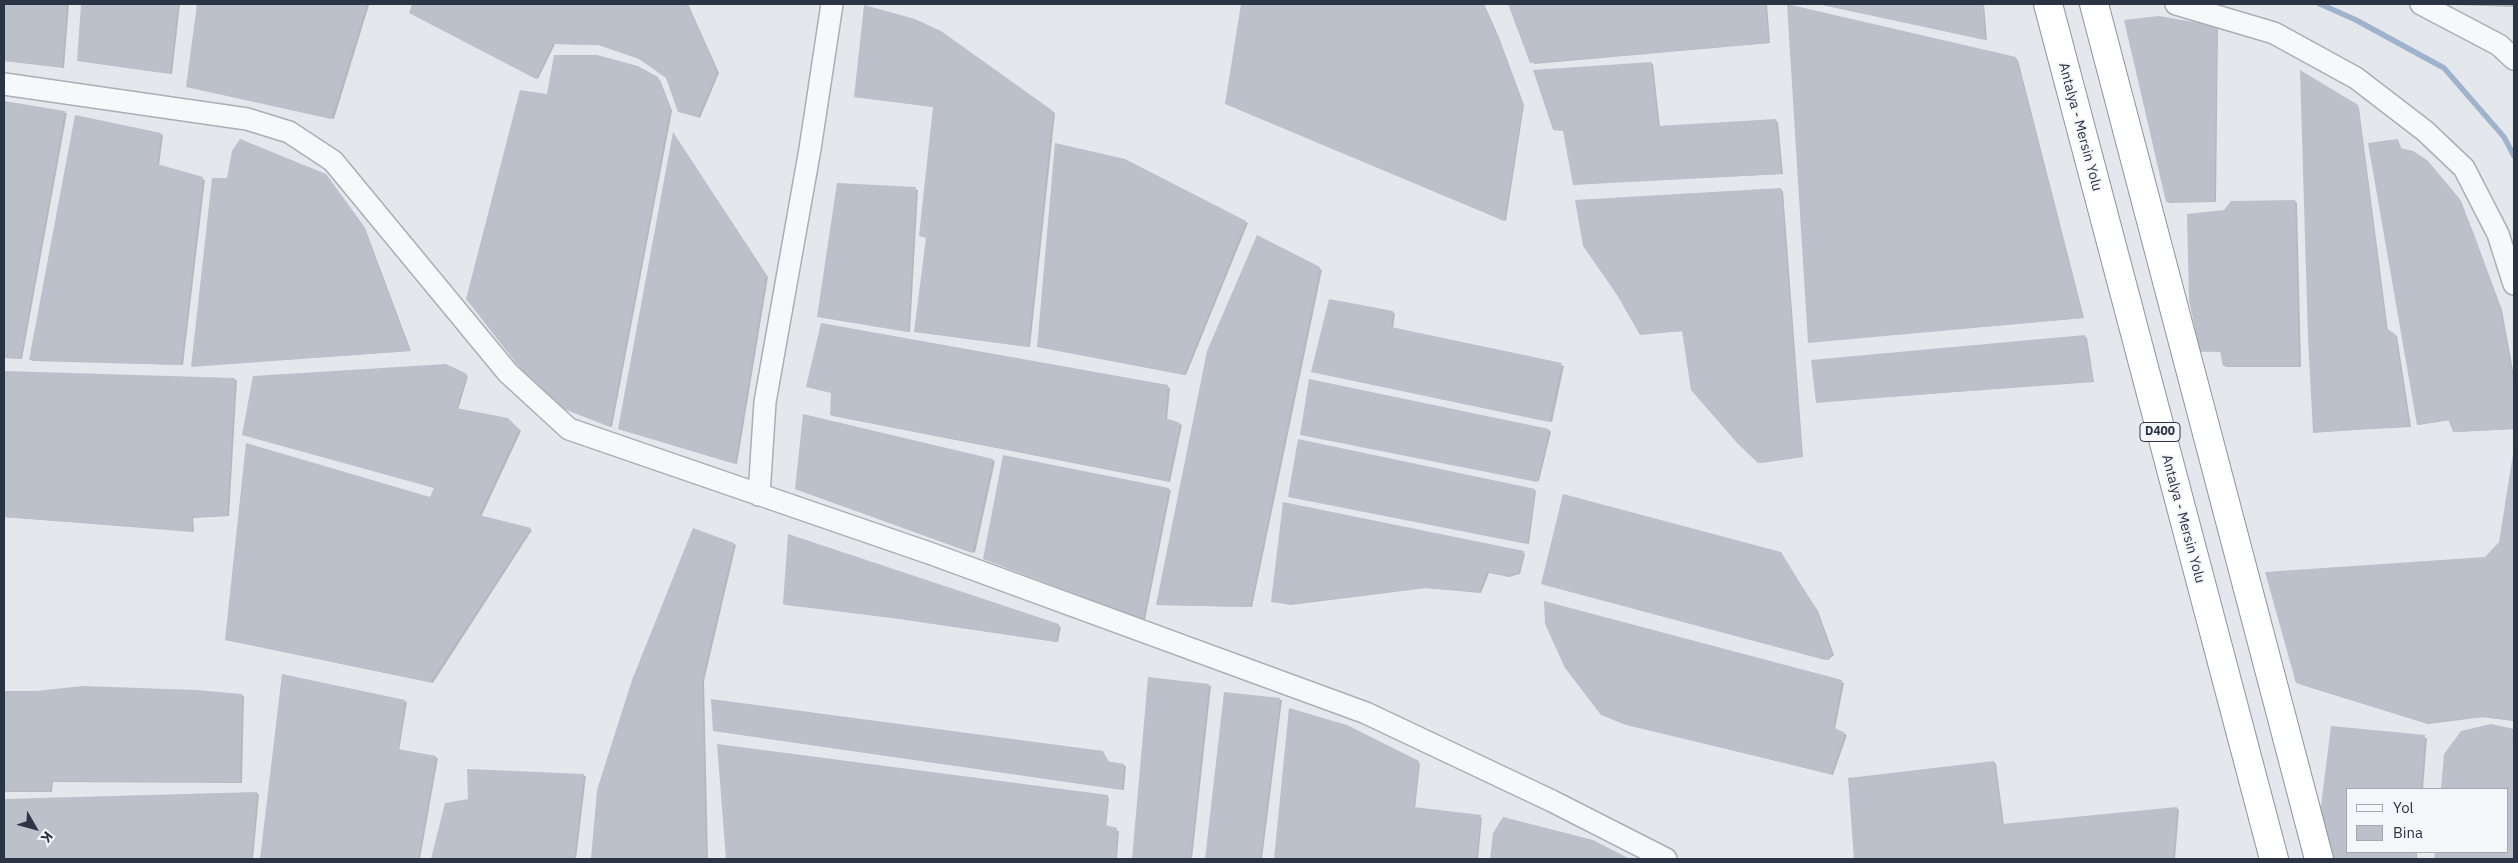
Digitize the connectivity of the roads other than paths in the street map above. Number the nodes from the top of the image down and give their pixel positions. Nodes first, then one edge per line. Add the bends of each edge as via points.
1 (832, 4) edge
2 (2048, 4) edge
3 (2094, 4) edge
4 (2176, 4) edge
5 (2421, 4) edge
6 (2514, 59) edge
7 (4, 84) edge
8 (2514, 284) edge
9 (759, 495) junction
10 (1666, 859) edge
11 (2274, 859) edge
12 (2319, 859) edge

1 - 9 street via 765,402
2 - 11 highway, Antalya - Mersin Yolu / D400
3 - 12 highway
4 - 8 street via 2274,33 2356,78 2425,131 2464,168 2498,234
5 - 6 street via 2499,45
7 - 9 street via 247,119 289,132 333,161 508,374 569,429
9 - 10 street via 932,554 1366,713

